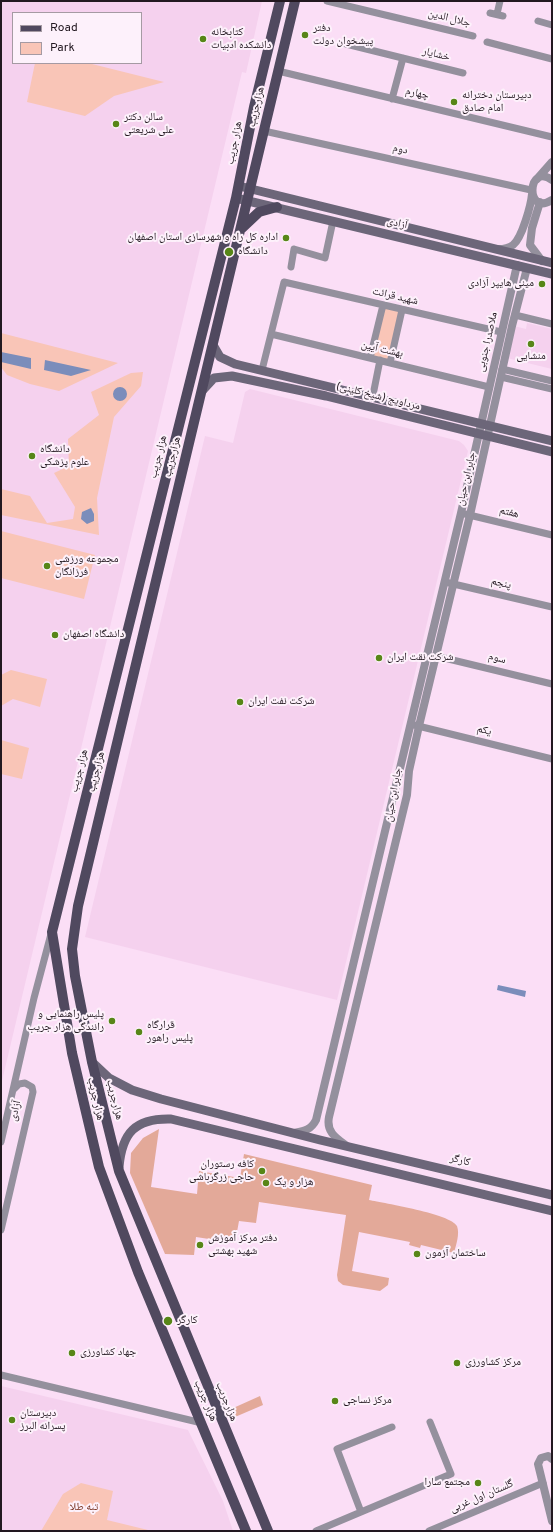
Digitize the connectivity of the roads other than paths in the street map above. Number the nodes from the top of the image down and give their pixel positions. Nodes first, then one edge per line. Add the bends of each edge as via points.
1 (280, 1) edge
2 (295, 1) edge
3 (327, 1) edge
4 (500, 1) edge
5 (497, 14) dead end
6 (538, 21) dead end
7 (552, 25) edge
8 (473, 36) dead end
9 (487, 42) dead end
10 (346, 44) dead end
11 (403, 58) junction
12 (552, 59) edge
13 (278, 71) junction
14 (463, 73) dead end
15 (392, 99) junction
16 (264, 131) junction
17 (552, 136) edge
18 (552, 162) edge
19 (552, 180) edge
20 (535, 181) junction
21 (239, 186) junction
22 (251, 188) junction
23 (532, 192) junction
24 (236, 198) junction
25 (552, 200) edge
26 (248, 201) junction
27 (540, 202) junction
28 (277, 207) junction
29 (333, 221) junction
30 (242, 228) junction
31 (421, 231) junction
32 (419, 241) junction
33 (490, 249) junction
34 (542, 261) junction
35 (552, 263) edge
36 (517, 265) junction
37 (291, 267) dead end
38 (527, 268) junction
39 (552, 274) edge
40 (382, 305) junction
41 (402, 310) junction
42 (515, 315) junction
43 (552, 324) edge
44 (501, 332) junction
45 (271, 334) junction
46 (213, 345) junction
47 (370, 358) junction
48 (380, 360) junction
49 (390, 363) junction
50 (262, 370) junction
51 (501, 373) junction
52 (552, 381) edge
53 (328, 386) junction
54 (489, 387) junction
55 (552, 389) edge
56 (374, 390) dead end
57 (202, 391) junction
58 (326, 396) junction
59 (486, 425) junction
60 (483, 436) junction
61 (552, 441) edge
62 (552, 452) edge
63 (466, 514) junction
64 (552, 535) edge
65 (449, 583) junction
66 (552, 607) edge
67 (436, 656) junction
68 (552, 684) edge
69 (410, 724) junction
70 (419, 726) junction
71 (552, 759) edge
72 (52, 932) junction
73 (356, 948) junction
74 (369, 952) junction
75 (92, 1062) junction
76 (14, 1089) junction
77 (316, 1116) junction
78 (329, 1117) junction
79 (240, 1120) junction
80 (292, 1133) junction
81 (236, 1134) junction
82 (1, 1142) edge
83 (350, 1147) junction
84 (416, 1163) junction
85 (357, 1164) junction
86 (119, 1171) junction
87 (486, 1179) junction
88 (443, 1184) junction
89 (552, 1194) edge
90 (552, 1211) edge
91 (1, 1230) edge
92 (1, 1375) edge
93 (430, 1422) dead end
94 (202, 1423) junction
95 (392, 1427) dead end
96 (552, 1459) edge
97 (543, 1483) junction
98 (361, 1512) junction
99 (552, 1522) edge
100 (246, 1531) edge
101 (268, 1531) edge
102 (316, 1531) edge
103 (429, 1531) edge

1 - 21 main road, هزار جریب via 254,107
2 - 13 main road, هزارجریب
3 - 8 street, جلال الدین
4 - 5 street
6 - 7 street
9 - 12 street
10 - 11 street, خشایار
11 - 14 street, خشایار
11 - 15 street
13 - 15 street, چهارم
13 - 16 main road, هزارجریب
15 - 17 street, چهارم
16 - 22 main road, هزارجریب
16 - 23 street, دوم
18 - 20 street
19 - 20 street via 543,177
20 - 23 street
21 - 22 main road, آزادی
21 - 24 main road, هزار جریب
22 - 26 main road, هزارجریب
22 - 31 main road, آزادی
23 - 27 street via 534,198
23 - 33 street via 527,214 514,244 506,249
24 - 26 main road, آزادی
24 - 72 main road, هزار جریب
25 - 27 street
26 - 28 main road, آزادی
26 - 30 main road, هزارجریب
27 - 34 street via 530,245
28 - 29 main road, آزادی
28 - 30 main road via 259,212
29 - 32 main road, آزادی
29 - 37 street via 325,258 294,249
30 - 46 main road, هزارجریب
31 - 32 main road
31 - 33 main road, آزادی
32 - 36 main road, آزادی
33 - 34 main road, آزادی
34 - 35 main road, آزادی
36 - 38 main road, آزادی
36 - 44 street, ملاصدرا جنوبی
38 - 39 main road, آزادی
38 - 42 street, ملاصدرا جنوبی
40 - 41 street, شهید قرائت
40 - 45 street, شهید قرائت via 284,282
40 - 47 street
41 - 44 street, شهید قرائت
41 - 49 street
42 - 43 street
42 - 51 street, ملاصدرا جنوبی
44 - 54 street, ملاصدرا جنوبی
45 - 47 street, بهشت آیین
45 - 50 street
46 - 50 main road, مرداویج (شیخ کلینی) via 220,357 235,364
46 - 57 main road, هزارجریب
47 - 48 street, بهشت آیین
48 - 49 street, بهشت آیین
48 - 56 street
49 - 54 street, بهشت آیین
50 - 53 main road, مرداویج (شیخ کلینی)
51 - 52 street
51 - 55 street
51 - 59 street, ملاصدرا جنوبی
53 - 58 main road
53 - 59 main road, مرداویج (شیخ کلینی)
54 - 59 street, ملاصدرا جنوبی
57 - 58 main road, مرداویج (شیخ کلینی) via 214,378 232,376
57 - 75 main road, هزارجریب via 78,906 72,949 73,962
58 - 60 main road, مرداویج (شیخ کلینی)
59 - 60 street, جابر ابن حیان
59 - 61 main road, مرداویج (شیخ کلینی)
60 - 62 main road, مرداویج (شیخ کلینی)
60 - 63 street, جابر ابن حیان
63 - 64 street, هفتم
63 - 65 street, جابر ابن حیان
65 - 66 street, پنجم
65 - 67 street, جابر ابن حیان
65 - 69 street, جابر ابن حیان
67 - 68 street, سوم
67 - 70 street, جابر ابن حیان
69 - 70 street, یکم
69 - 73 street, جابر ابن حیان
70 - 71 street, یکم
70 - 74 street, جابر ابن حیان via 409,771 407,795
72 - 76 street, آزادی
72 - 94 main road, هزار جریب via 72,1053 99,1166 138,1272
73 - 74 street
73 - 77 street, جابر ابن حیان
74 - 78 street, جابر ابن حیان
75 - 79 main road, کارگر via 109,1078 132,1090
75 - 86 main road, هزارجریب
76 - 82 street, آزادی
76 - 91 street, آزادی via 19,1084 26,1083 32,1087 32,1092
77 - 78 street via 323,1121
77 - 80 street, جابر ابن حیان via 310,1128
78 - 83 street, جابر ابن حیان via 330,1132
79 - 80 main road, کارگر
79 - 81 main road
80 - 83 main road, کارگر
81 - 85 main road
81 - 86 main road via 171,1119 146,1121 127,1136 120,1151
83 - 84 main road, کارگر
84 - 85 main road via 421,1167 419,1173 374,1164
84 - 87 main road, کارگر
85 - 88 main road
86 - 101 main road, هزارجریب
87 - 88 main road via 474,1181 443,1174 440,1177
87 - 89 main road, کارگر
88 - 90 main road
92 - 94 street
93 - 98 street via 451,1474
94 - 100 main road, هزار جریب
95 - 98 street via 337,1449
96 - 97 street via 548,1456 541,1458 538,1464
97 - 99 street
97 - 103 street, گلستان اول غربی
98 - 102 street

